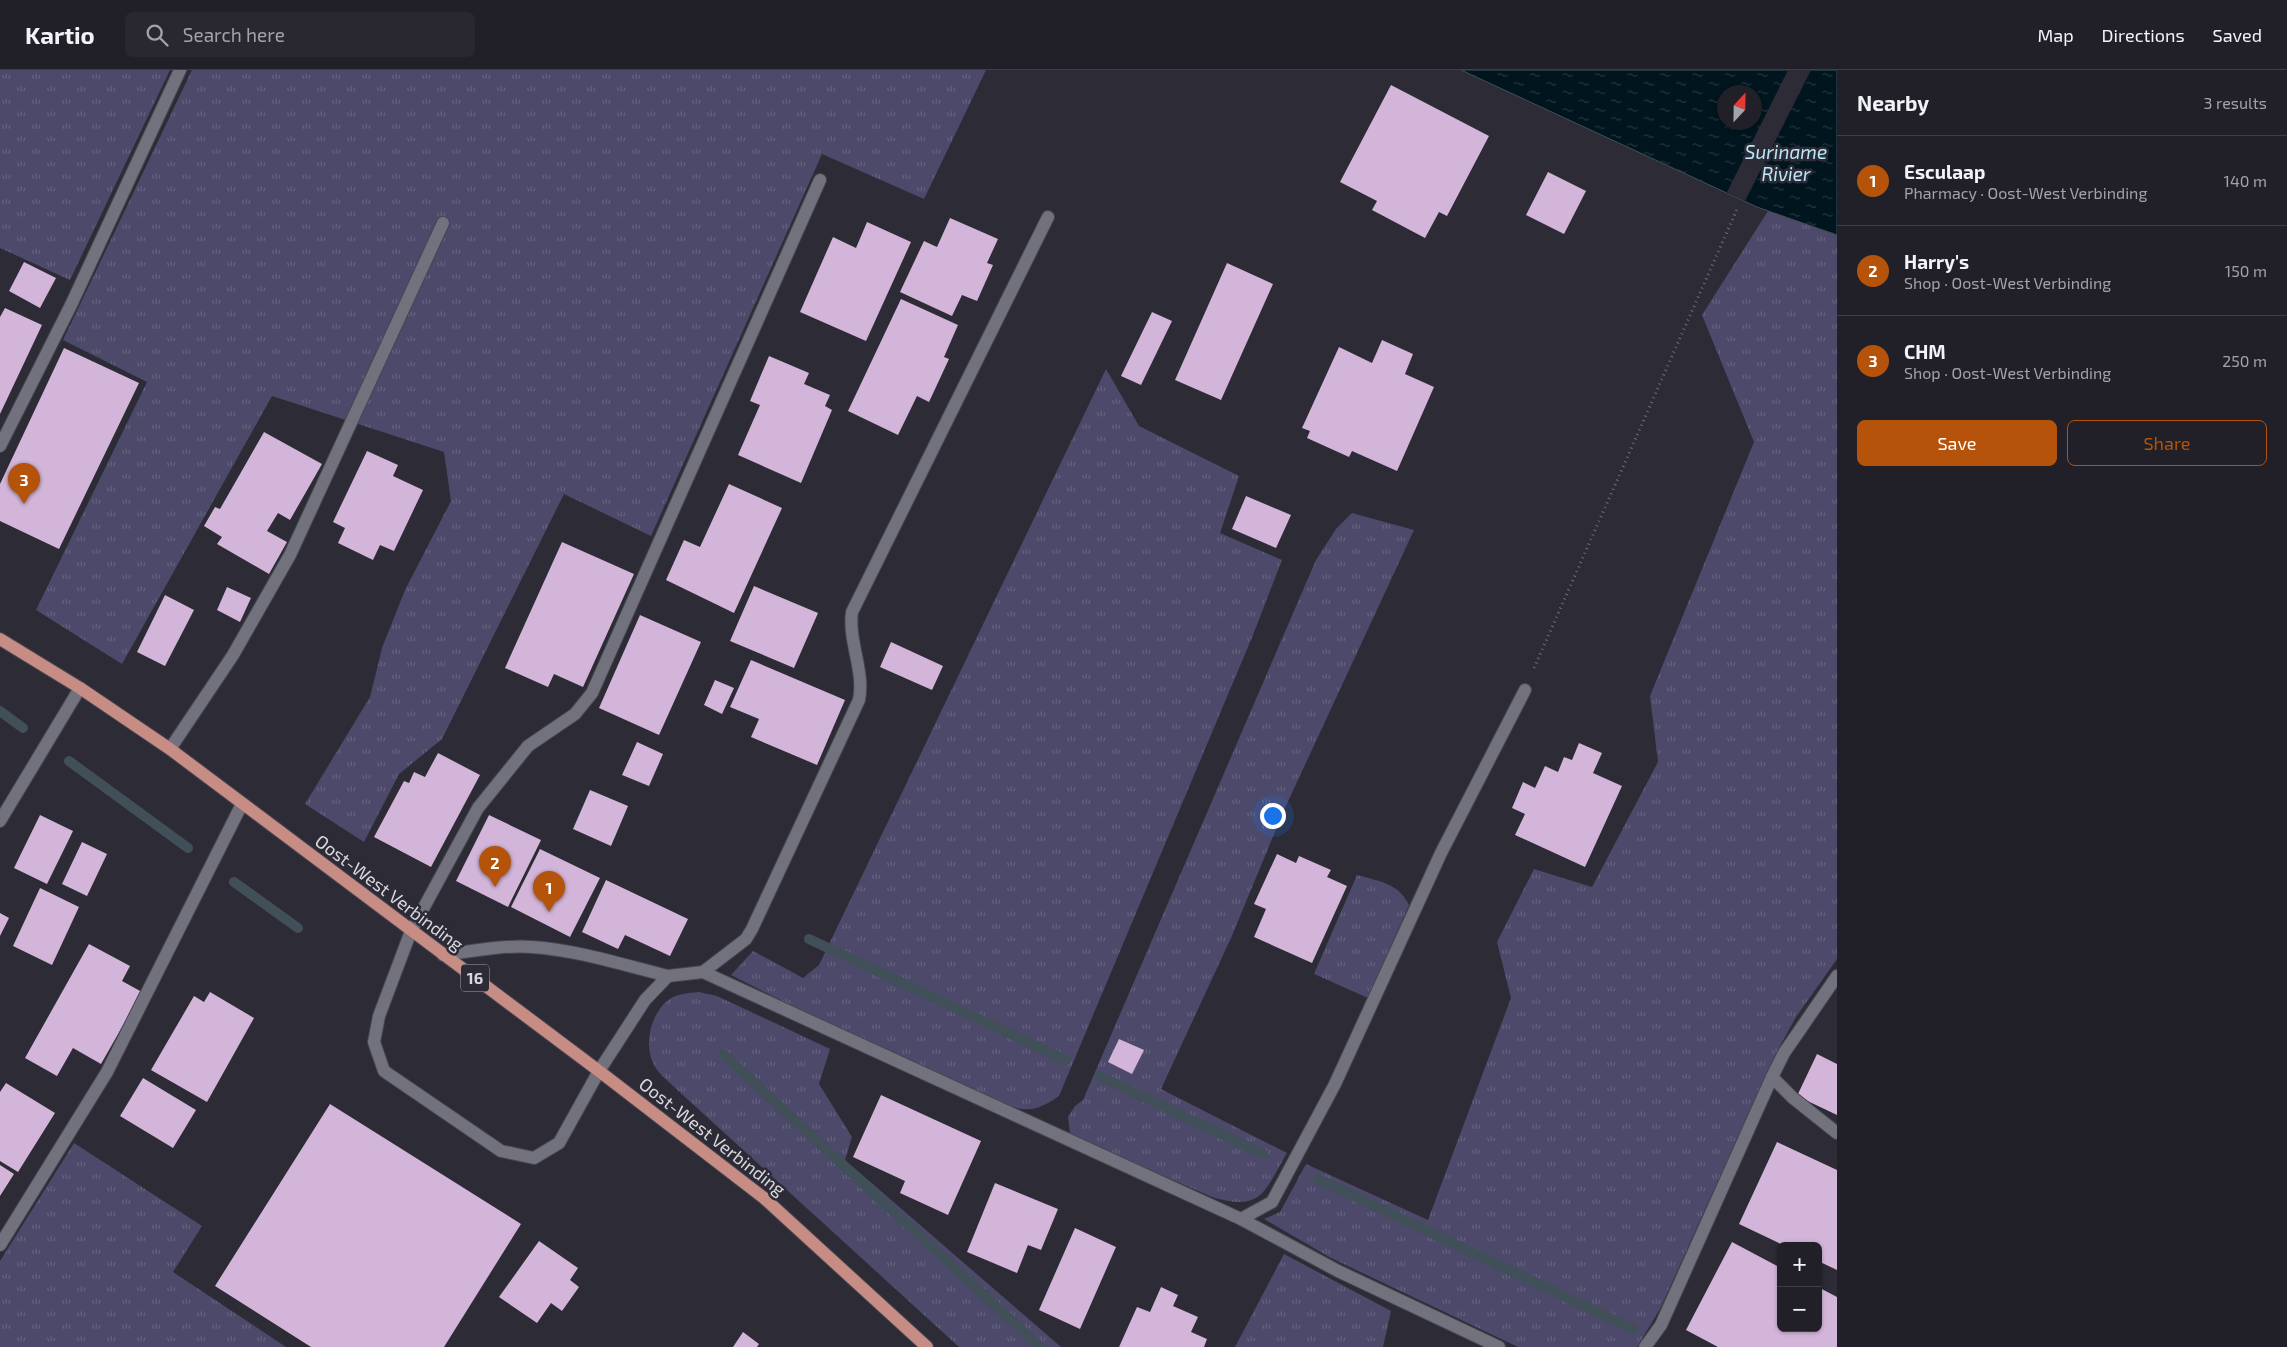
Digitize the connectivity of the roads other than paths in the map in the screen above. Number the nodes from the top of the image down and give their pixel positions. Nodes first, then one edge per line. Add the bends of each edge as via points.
1 (180, 70) edge
2 (820, 180) dead end
3 (1048, 217) dead end
4 (443, 223) dead end
5 (0, 446) edge
6 (0, 639) edge
7 (80, 688) junction
8 (1525, 690) road end
9 (170, 749) junction
10 (242, 804) junction
11 (0, 821) edge
12 (411, 930) junction
13 (443, 955) junction
14 (703, 972) junction
15 (668, 976) junction
16 (1837, 976) edge
17 (599, 1072) junction
18 (1772, 1077) junction
19 (1837, 1133) edge
20 (1241, 1219) junction
21 (0, 1245) edge
22 (927, 1347) edge
23 (1499, 1347) edge
24 (1645, 1347) edge

1 - 5 street via 71,305
2 - 12 street via 592,693 575,714 528,746 478,808
3 - 14 street via 852,612 851,632 862,688 859,700 752,930 746,939
4 - 9 street via 290,555 233,655
6 - 7 main road, Oost-West Verbinding / 16
7 - 9 main road, Oost-West Verbinding / 16
7 - 11 street
8 - 20 street via 1441,853 1335,1084 1308,1135 1272,1202
9 - 10 main road, Oost-West Verbinding / 16
10 - 12 main road, Oost-West Verbinding / 16
10 - 21 street via 107,1072
12 - 13 main road, Oost-West Verbinding / 16
12 - 17 street via 379,1016 374,1042 384,1071 501,1151 534,1158 559,1143
13 - 15 street via 507,946 532,947 560,950
13 - 17 main road, Oost-West Verbinding / 16
14 - 15 street
14 - 20 street
15 - 17 street via 645,1000
16 - 18 street via 1784,1053
17 - 22 main road, Oost-West Verbinding / 16 via 764,1198
18 - 19 street
18 - 24 street via 1661,1325
20 - 23 street via 1338,1271

